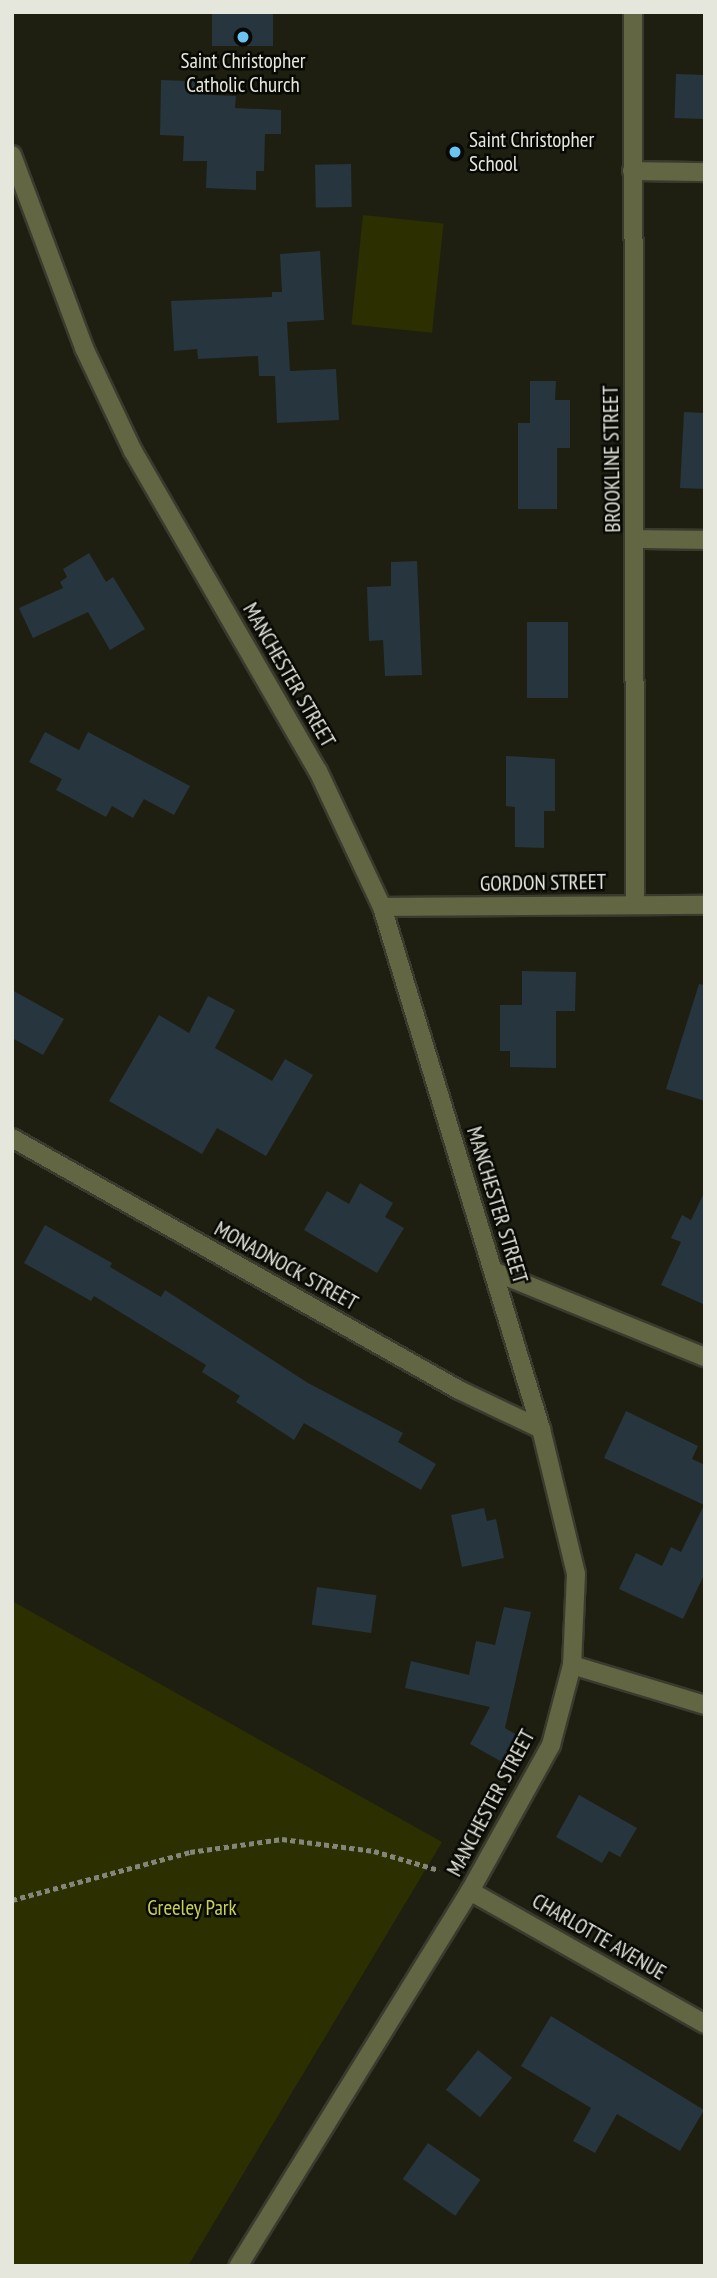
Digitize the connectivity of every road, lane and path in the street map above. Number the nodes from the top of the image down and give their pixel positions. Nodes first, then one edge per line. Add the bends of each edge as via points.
1 (633, 12) edge
2 (12, 155) edge
3 (632, 172) junction
4 (705, 172) edge
5 (636, 540) junction
6 (705, 540) edge
7 (635, 905) junction
8 (705, 905) edge
9 (382, 907) junction
10 (12, 1138) edge
11 (493, 1271) junction
12 (705, 1357) edge
13 (541, 1429) junction
14 (572, 1665) junction
15 (705, 1706) edge
16 (439, 1870) dead end
17 (470, 1891) junction
18 (12, 1900) edge
19 (705, 2024) edge
20 (238, 2266) edge

1 - 3 street, BROOKLINE STREET
2 - 9 street, MANCHESTER STREET via 84,348 128,440 318,771
3 - 4 street
3 - 5 street, BROOKLINE STREET
5 - 6 street
5 - 7 street, BROOKLINE STREET
7 - 8 street, GORDON STREET
7 - 9 street, GORDON STREET
9 - 11 street, MANCHESTER STREET
10 - 13 street, MONADNOCK STREET via 458,1390
11 - 12 street
11 - 13 street, MANCHESTER STREET
13 - 14 street, MANCHESTER STREET via 576,1574
14 - 15 street
14 - 17 street, MANCHESTER STREET via 551,1745
16 - 18 path via 374,1851 282,1839 190,1852
17 - 19 street, CHARLOTTE AVENUE
17 - 20 street, MANCHESTER STREET

